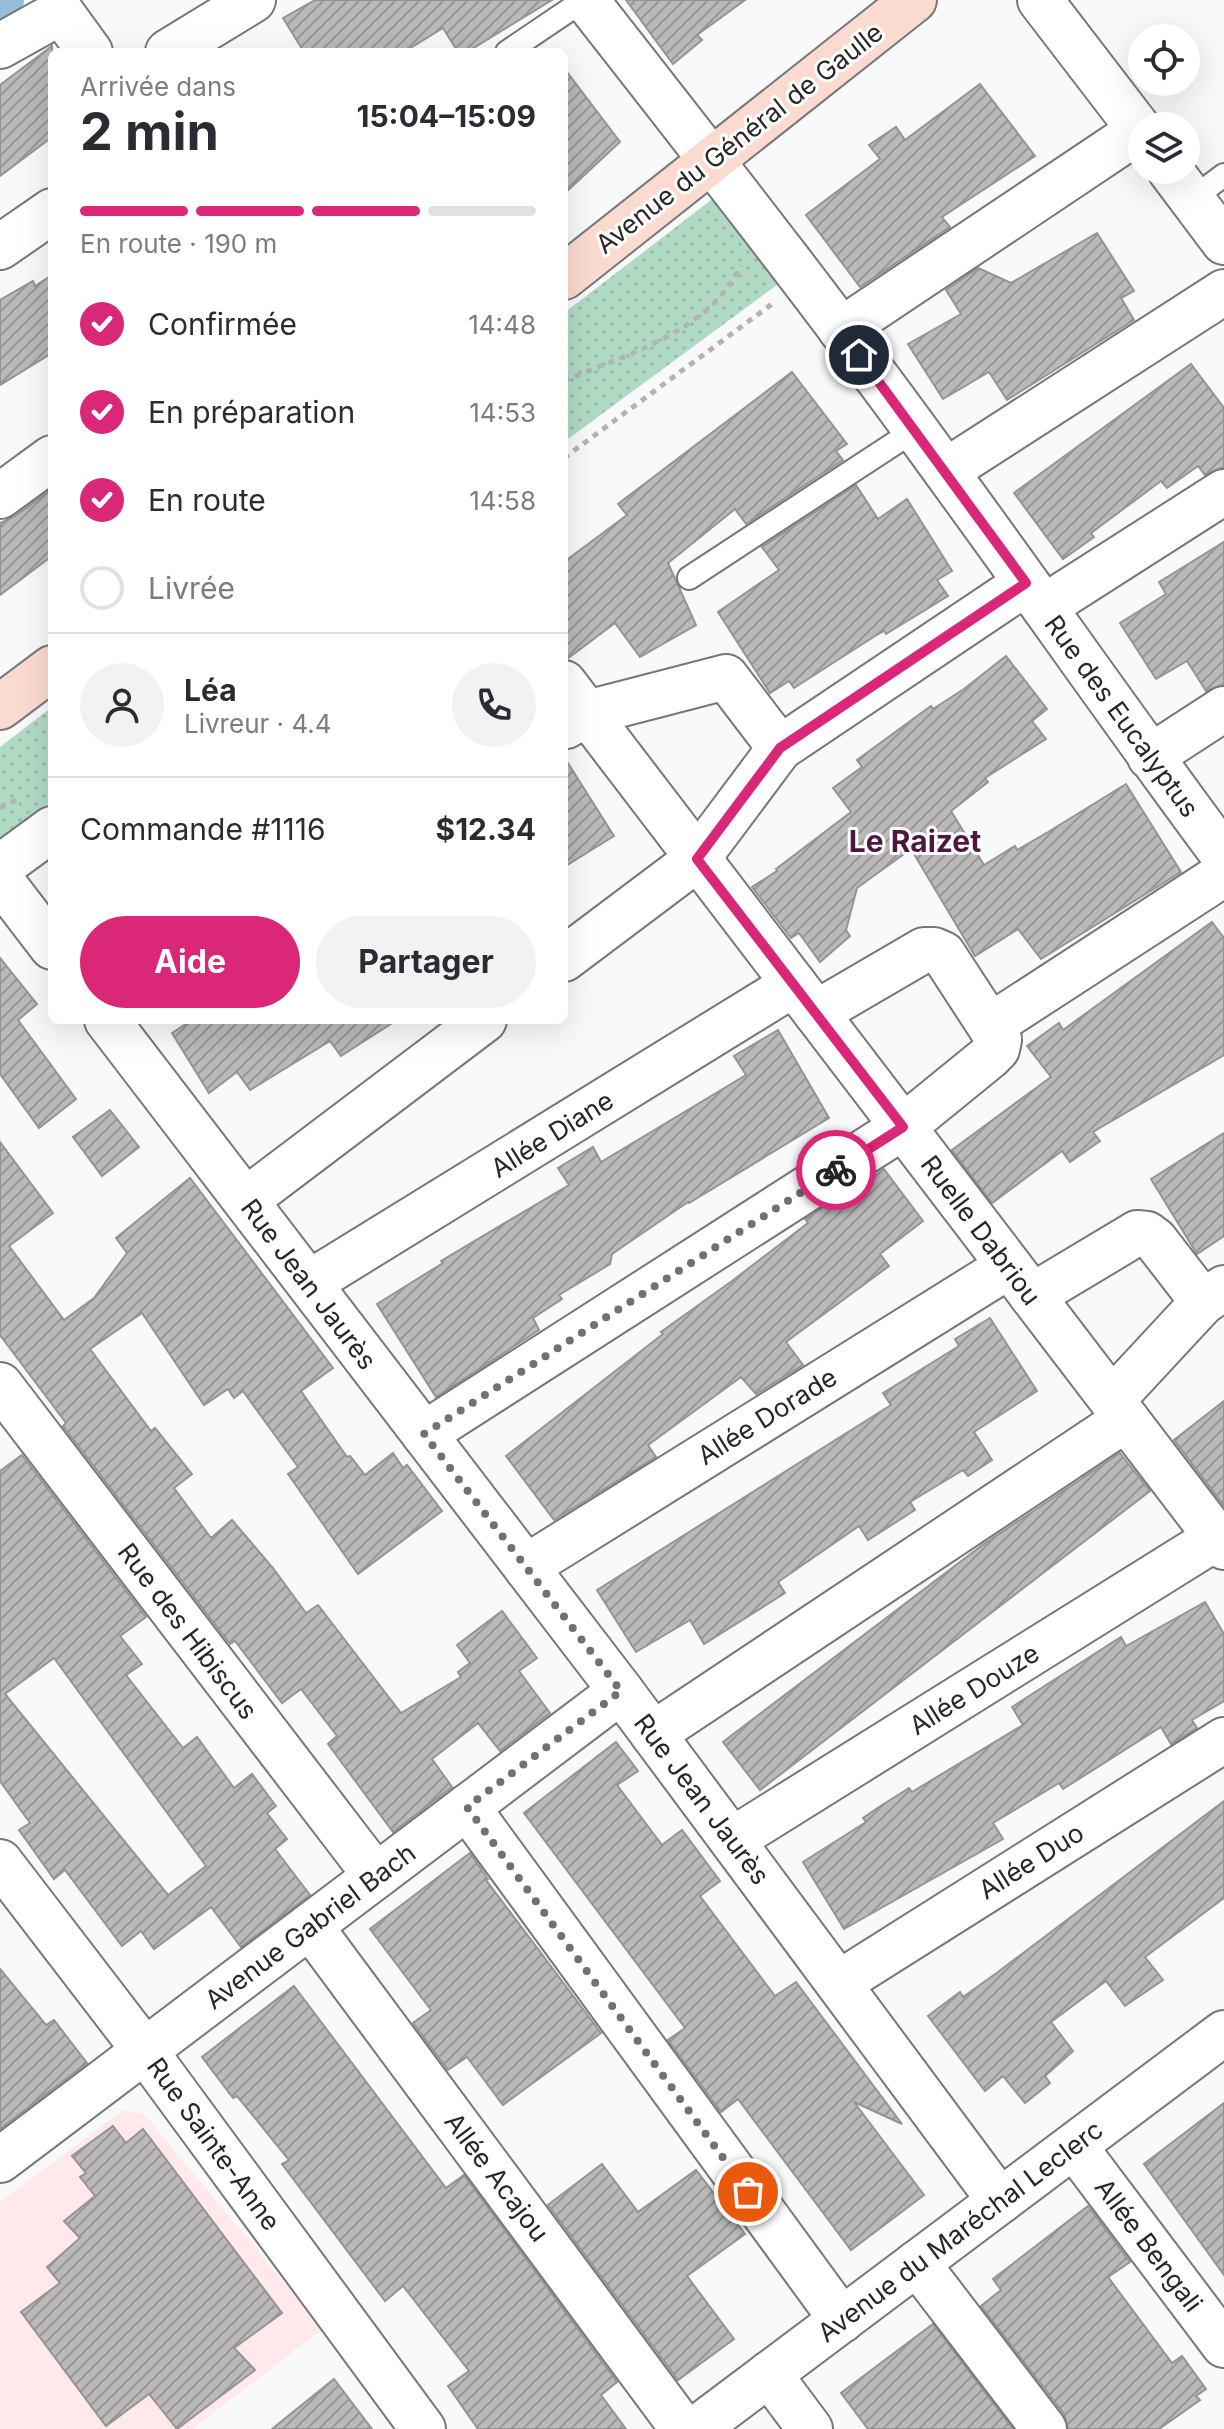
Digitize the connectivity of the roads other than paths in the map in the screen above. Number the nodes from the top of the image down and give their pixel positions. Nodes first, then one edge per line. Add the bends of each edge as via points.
1 (253, 0) edge
2 (585, 0) edge
3 (914, 0) edge
4 (1040, 0) edge
5 (0, 46) edge
6 (87, 48) edge
7 (175, 48) edge
8 (513, 48) edge
9 (1128, 114) edge
10 (1128, 140) edge
11 (711, 160) junction
12 (1196, 184) edge
13 (48, 214) edge
14 (1224, 242) edge
15 (0, 247) edge
16 (568, 274) edge
17 (1224, 292) edge
18 (841, 330) junction
19 (915, 430) junction
20 (48, 461) edge
21 (946, 471) junction
22 (1224, 492) edge
23 (0, 496) edge
24 (689, 578) dead end
25 (1035, 595) junction
26 (48, 671) edge
27 (0, 707) edge
28 (572, 708) edge
29 (1224, 709) edge
30 (780, 748) junction
31 (1150, 757) junction
32 (48, 832) edge
33 (1224, 856) edge
34 (697, 859) junction
35 (0, 867) edge
36 (1224, 874) edge
37 (0, 879) edge
38 (48, 942) edge
39 (568, 956) edge
40 (805, 998) junction
41 (110, 1024) edge
42 (479, 1024) edge
43 (990, 1026) junction
44 (903, 1127) junction
45 (246, 1200) junction
46 (1020, 1281) junction
47 (309, 1283) junction
48 (1214, 1295) edge
49 (0, 1385) edge
50 (1119, 1410) junction
51 (424, 1434) junction
52 (1220, 1543) edge
53 (526, 1567) junction
54 (621, 1691) junction
55 (653, 1734) junction
56 (1224, 1740) edge
57 (467, 1807) junction
58 (732, 1840) junction
59 (0, 1862) edge
60 (376, 1876) junction
61 (310, 1926) junction
62 (839, 1983) junction
63 (1224, 2034) edge
64 (145, 2051) junction
65 (1074, 2146) junction
66 (0, 2160) edge
67 (1000, 2201) junction
68 (917, 2263) junction
69 (842, 2320) junction
70 (1224, 2345) edge
71 (769, 2374) junction
72 (423, 2429) edge
73 (683, 2429) edge
74 (696, 2429) edge
75 (810, 2429) edge
76 (1044, 2429) edge

1 - 7 street
2 - 8 lane
2 - 11 street, Rue des Eucalyptus
3 - 11 main road, Avenue du Général de Gaulle
4 - 9 street
5 - 6 street via 61,12
10 - 18 street
11 - 16 main road, Avenue du Général de Gaulle
11 - 18 street, Rue des Eucalyptus
12 - 14 street
13 - 15 street
17 - 21 street
18 - 19 street, Rue des Eucalyptus
19 - 21 street, Rue des Eucalyptus
19 - 24 lane
20 - 23 street
21 - 25 street, Rue des Eucalyptus
22 - 25 street
25 - 30 street
25 - 31 street, Rue des Eucalyptus
26 - 27 main road
28 - 30 street via 726,677
28 - 34 street, Ruelle Dabriou
29 - 31 street
30 - 34 street
31 - 33 street, Rue des Eucalyptus
32 - 35 street
34 - 39 street
34 - 40 street, Ruelle Dabriou
36 - 43 street
37 - 38 street
40 - 43 street, Allée Diane via 934,950 943,954
40 - 44 street, Ruelle Dabriou
40 - 47 street, Allée Diane
41 - 45 street, Rue Jean Jaurès
42 - 45 street
43 - 44 street via 999,1040 997,1049
44 - 46 street, Ruelle Dabriou
44 - 51 street
45 - 47 street, Rue Jean Jaurès
46 - 48 street, Allée Dorade via 1137,1233 1155,1240
46 - 50 street, Ruelle Dabriou
46 - 53 street, Allée Dorade
47 - 51 street, Rue Jean Jaurès
48 - 50 street
49 - 60 street, Rue des Hibiscus
50 - 52 street, Ruelle Dabriou
50 - 55 street
51 - 53 street, Rue Jean Jaurès
52 - 58 street, Allée Douze
53 - 54 street, Rue Jean Jaurès
54 - 55 street, Rue Jean Jaurès
54 - 57 street, Avenue Gabriel Bach
55 - 58 street, Rue Jean Jaurès
56 - 62 street, Allée Duo
57 - 60 street, Avenue Gabriel Bach
57 - 69 street
58 - 62 street, Rue Jean Jaurès
59 - 64 street, Rue Sainte-Anne
60 - 61 street, Avenue Gabriel Bach
61 - 64 street, Avenue Gabriel Bach
61 - 73 street, Allée Acajou
62 - 67 street, Rue Jean Jaurès
63 - 65 street, Avenue du Maréchal Leclerc
64 - 66 street, Avenue Gabriel Bach
64 - 72 street, Rue Sainte-Anne
65 - 67 street, Avenue du Maréchal Leclerc
65 - 70 street, Allée Bengali
67 - 68 street, Avenue du Maréchal Leclerc
68 - 69 street, Avenue du Maréchal Leclerc
68 - 76 street
69 - 71 street, Avenue du Maréchal Leclerc
71 - 74 street, Avenue du Maréchal Leclerc
71 - 75 street

